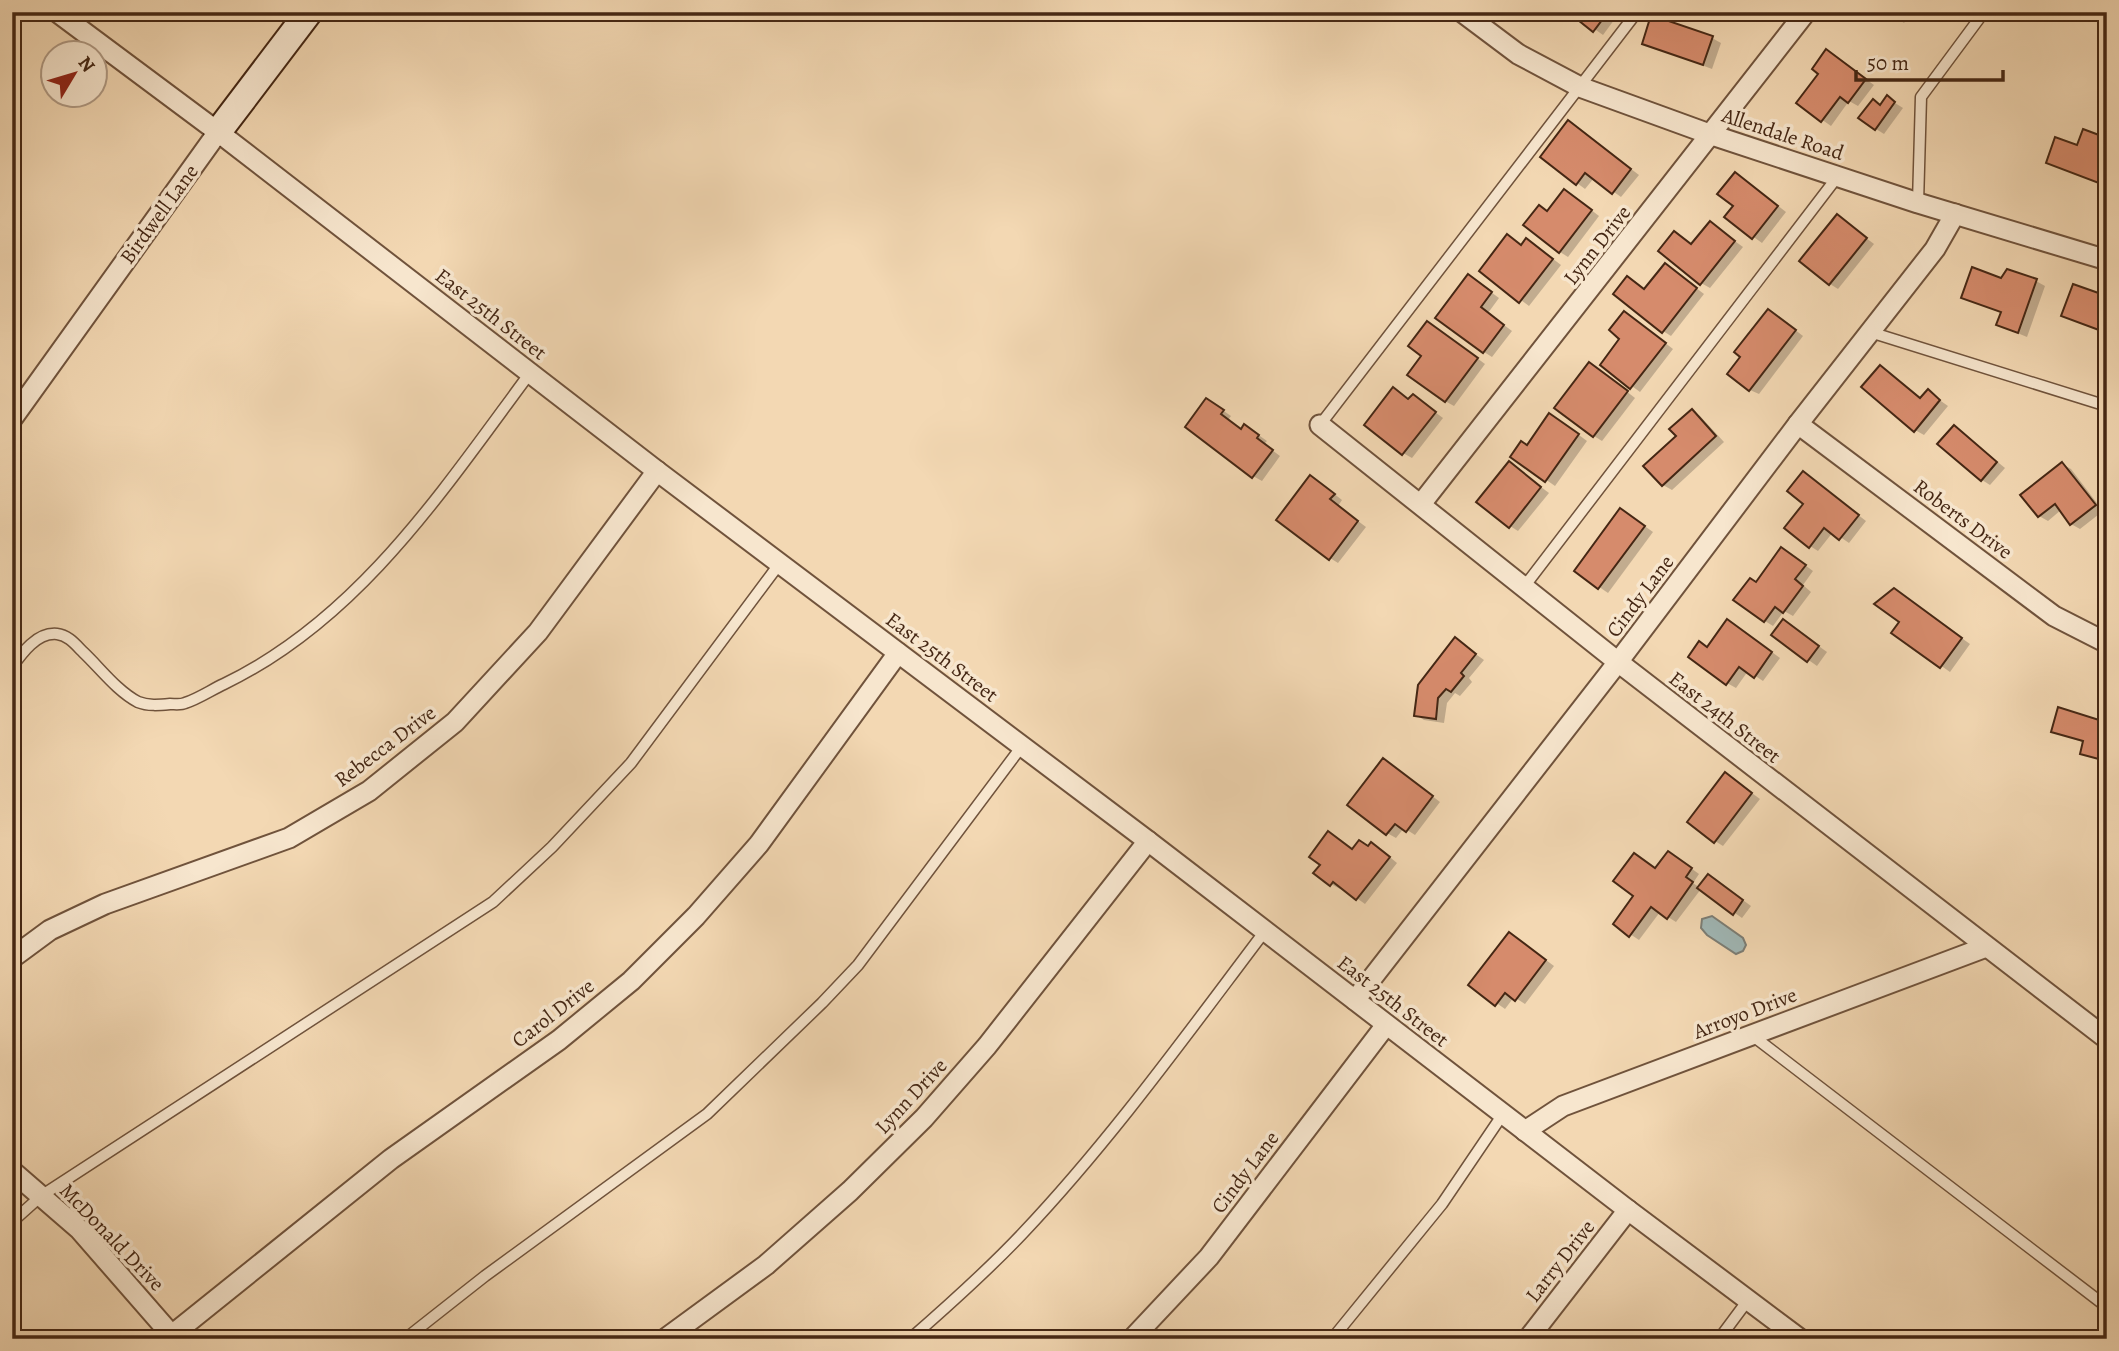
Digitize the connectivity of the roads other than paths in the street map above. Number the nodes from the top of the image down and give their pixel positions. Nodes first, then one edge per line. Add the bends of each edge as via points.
1 (57, 12) edge
2 (309, 12) edge
3 (1462, 12) edge
4 (1637, 12) edge
5 (1806, 12) edge
6 (1984, 12) edge
7 (2091, 12) edge
8 (2107, 16) edge
9 (1580, 87) junction
10 (218, 132) junction
11 (1712, 135) junction
12 (1838, 176) junction
13 (1918, 203) junction
14 (1955, 214) junction
15 (2107, 260) edge
16 (1870, 332) junction
17 (530, 373) junction
18 (2107, 406) edge
19 (12, 419) edge
20 (1798, 424) junction
21 (1320, 425) joint
22 (657, 471) junction
23 (1421, 505) junction
24 (780, 563) junction
25 (1524, 587) junction
26 (2107, 643) edge
27 (898, 653) junction
28 (1618, 662) junction
29 (12, 667) edge
30 (1022, 746) junction
31 (1148, 842) junction
32 (1265, 931) junction
33 (1986, 947) junction
34 (12, 958) edge
35 (1355, 1000) junction
36 (1386, 1025) junction
37 (1752, 1035) junction
38 (2107, 1039) edge
39 (1503, 1114) junction
40 (1525, 1131) junction
41 (12, 1171) edge
42 (41, 1196) junction
43 (1628, 1210) junction
44 (12, 1222) edge
45 (1748, 1300) junction
46 (2107, 1307) edge
47 (171, 1337) edge
48 (405, 1339) edge
49 (665, 1339) edge
50 (910, 1339) edge
51 (1132, 1339) edge
52 (1332, 1339) edge
53 (1528, 1339) edge
54 (1719, 1339) edge
55 (1800, 1339) edge

1 - 10 street, East 25th Street
2 - 10 street, Birdwell Lane
3 - 9 street, Allendale Road via 1518,54
4 - 9 lane
5 - 11 street, Lynn Drive
6 - 13 lane via 1921,97
7 - 8 lane
9 - 11 street, Allendale Road
9 - 21 lane
10 - 17 street, East 25th Street
10 - 19 street, Birdwell Lane
11 - 12 street, Allendale Road
11 - 23 street, Lynn Drive
12 - 13 street, Allendale Road
12 - 25 lane
13 - 14 street, Allendale Road
14 - 15 street, Allendale Road
14 - 16 street, Cindy Lane via 1935,249
16 - 18 lane
16 - 20 street, Cindy Lane
17 - 22 street, East 25th Street
17 - 29 lane via 388,558 299,639 254,669 184,704 152,705 121,689 70,639 57,634 36,640
20 - 26 street, Roberts Drive via 2054,616
20 - 28 street, Cindy Lane
21 - 23 street, East 24th Street
22 - 24 street, East 25th Street
22 - 34 street, Rebecca Drive via 538,632 455,722 369,791 289,838 94,909 50,930
23 - 25 street, East 24th Street
24 - 27 street, East 25th Street
24 - 42 lane via 631,763 493,902
25 - 28 street, East 24th Street
27 - 30 street, East 25th Street
27 - 47 street, Carol Drive via 759,844 631,981 559,1040 391,1159
28 - 33 street, East 24th Street
28 - 35 street, Cindy Lane
30 - 31 street, East 25th Street
30 - 48 lane via 858,965 813,1013 707,1114
31 - 32 street, East 25th Street
31 - 49 street, Lynn Drive via 988,1046 924,1118 766,1265
32 - 35 street, East 25th Street
32 - 50 lane via 1133,1105 1023,1233
33 - 37 street, Arroyo Drive
33 - 38 street, East 24th Street
35 - 36 street, East 25th Street
36 - 39 street, East 25th Street
36 - 51 street, Cindy Lane via 1209,1257
37 - 40 street, Arroyo Drive via 1563,1106
37 - 46 lane
39 - 40 street, East 25th Street
39 - 52 lane via 1442,1204
40 - 43 street, East 25th Street
41 - 42 street, McDonald Drive
42 - 44 lane
42 - 47 street, McDonald Drive via 79,1229
43 - 45 street, East 25th Street
43 - 53 street, Larry Drive
45 - 54 lane
45 - 55 street, East 25th Street

